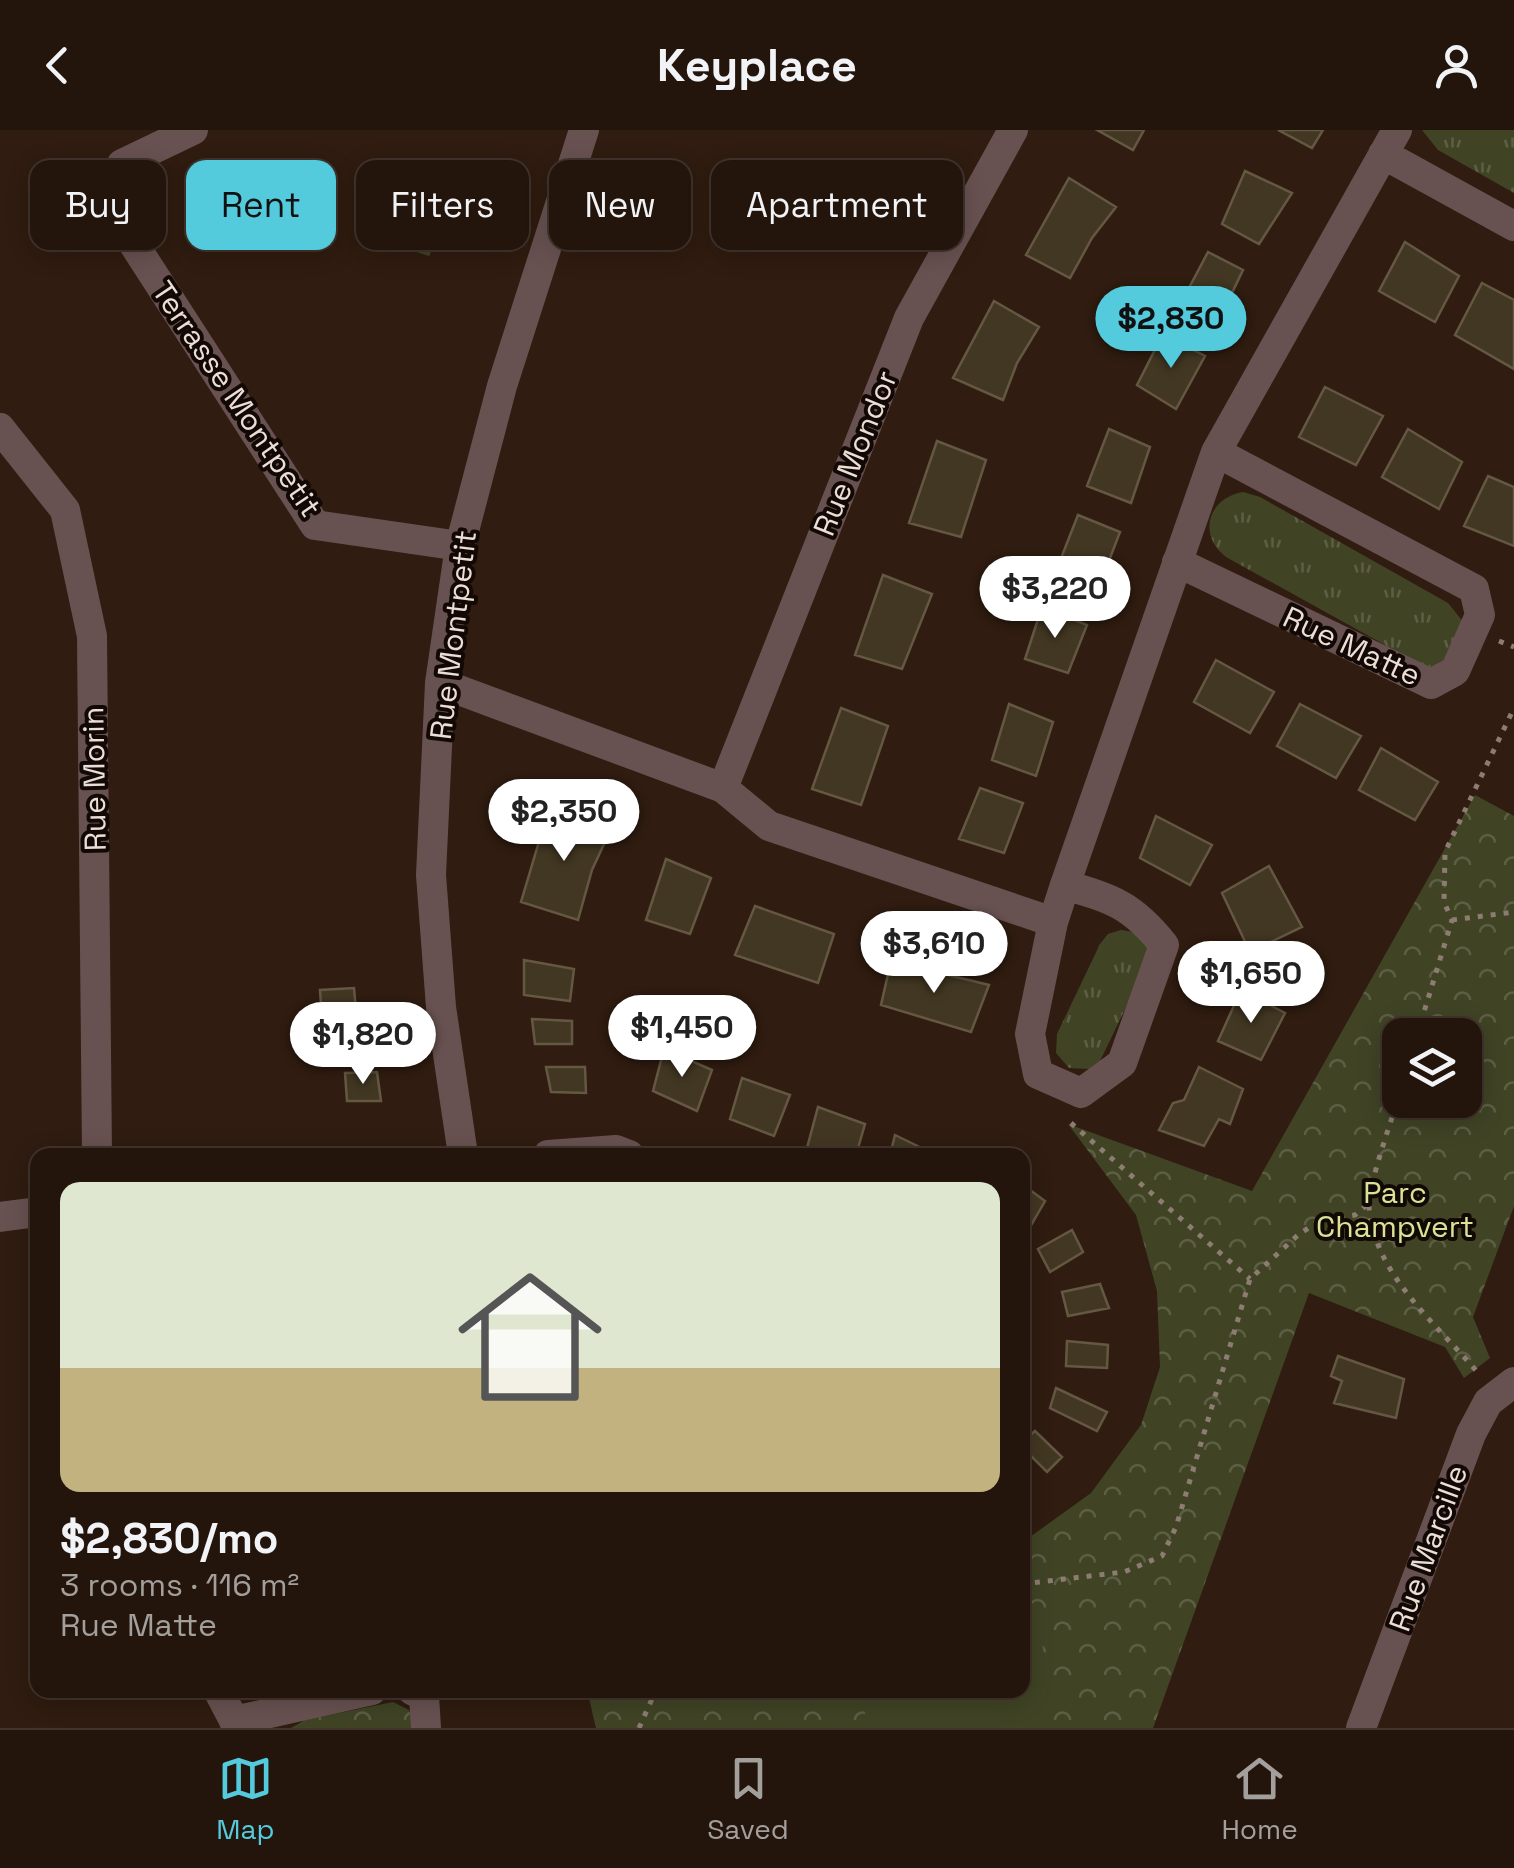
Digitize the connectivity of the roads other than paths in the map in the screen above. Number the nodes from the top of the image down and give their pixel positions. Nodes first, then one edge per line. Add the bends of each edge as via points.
1 (193, 130) edge
2 (584, 130) edge
3 (1013, 130) edge
4 (1390, 142) edge
5 (1514, 226) edge
6 (0, 428) edge
7 (1216, 452) junction
8 (460, 546) junction
9 (1178, 562) junction
10 (440, 683) junction
11 (723, 788) junction
12 (1065, 885) junction
13 (1053, 922) junction
14 (98, 1148) edge
15 (462, 1148) edge
16 (30, 1213) edge
17 (0, 1217) edge
18 (1506, 1388) edge
19 (222, 1698) edge
20 (341, 1698) edge
21 (424, 1698) edge
22 (236, 1725) edge
23 (426, 1728) edge
24 (1361, 1728) edge

1 - 8 street, Terrasse Montpetit via 122,164 113,212 315,525
2 - 8 street, Rue Montpetit via 502,386
3 - 11 street, Rue Mondor via 909,318
4 - 5 street
4 - 7 street
6 - 14 street, Rue Morin via 65,510 92,636
7 - 9 street
7 - 9 street, Rue Matte via 1474,589 1480,615 1455,671 1431,684
8 - 10 street, Rue Montpetit
9 - 12 street
10 - 11 street
10 - 15 street, Rue Montpetit via 431,875
11 - 13 street via 769,826
12 - 13 street
12 - 13 street via 1143,918 1164,945 1122,1063 1080,1092 1038,1074 1030,1034
16 - 17 street
18 - 24 street, Rue Marcille via 1488,1402 1471,1434
19 - 22 street
20 - 22 street
21 - 23 street

